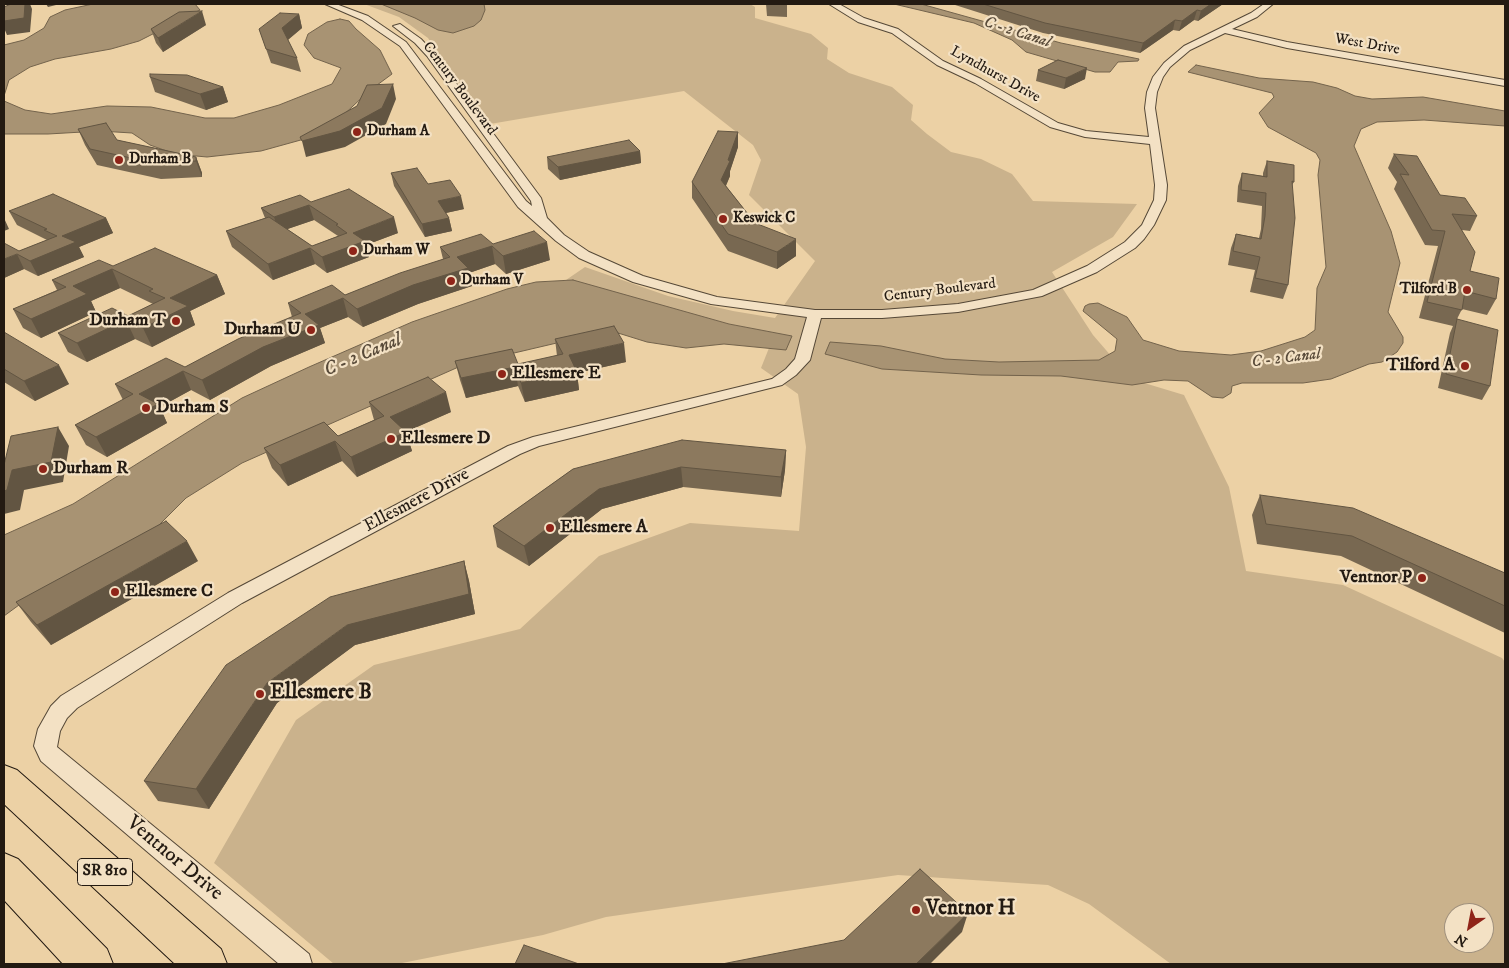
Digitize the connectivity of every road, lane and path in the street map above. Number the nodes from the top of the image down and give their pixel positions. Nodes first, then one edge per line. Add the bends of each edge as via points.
1 (329, 4) edge
2 (349, 4) edge
3 (833, 4) edge
4 (1268, 5) edge
5 (1225, 30) junction
6 (1505, 83) edge
7 (1154, 140) junction
8 (542, 219) junction
9 (815, 314) junction
10 (50, 754) joint
11 (4, 781) edge
12 (4, 872) edge
13 (92, 964) edge
14 (206, 964) edge
15 (299, 964) edge

1 - 8 street, Century Boulevard via 365,18 403,44 522,204
2 - 8 street, Century Boulevard via 397,26 430,54 537,201
3 - 7 street, Lyndhurst Drive via 861,20 895,31 940,63 1054,125 1085,134
4 - 5 street, Century Boulevard
5 - 6 street, West Drive via 1288,45
5 - 7 street, Century Boulevard via 1180,53 1158,77 1150,108
7 - 9 street, Century Boulevard via 1161,186 1155,212 1130,245 1092,269 1037,292 958,308 882,314
8 - 9 street, Century Boulevard via 570,246 638,279 716,301
9 - 10 street, Ellesmere Drive via 802,360 777,382 533,442 235,598 69,702 49,729 46,746
10 - 15 street, Ventnor Drive
11 - 14 main road, SR 810
12 - 13 main road

